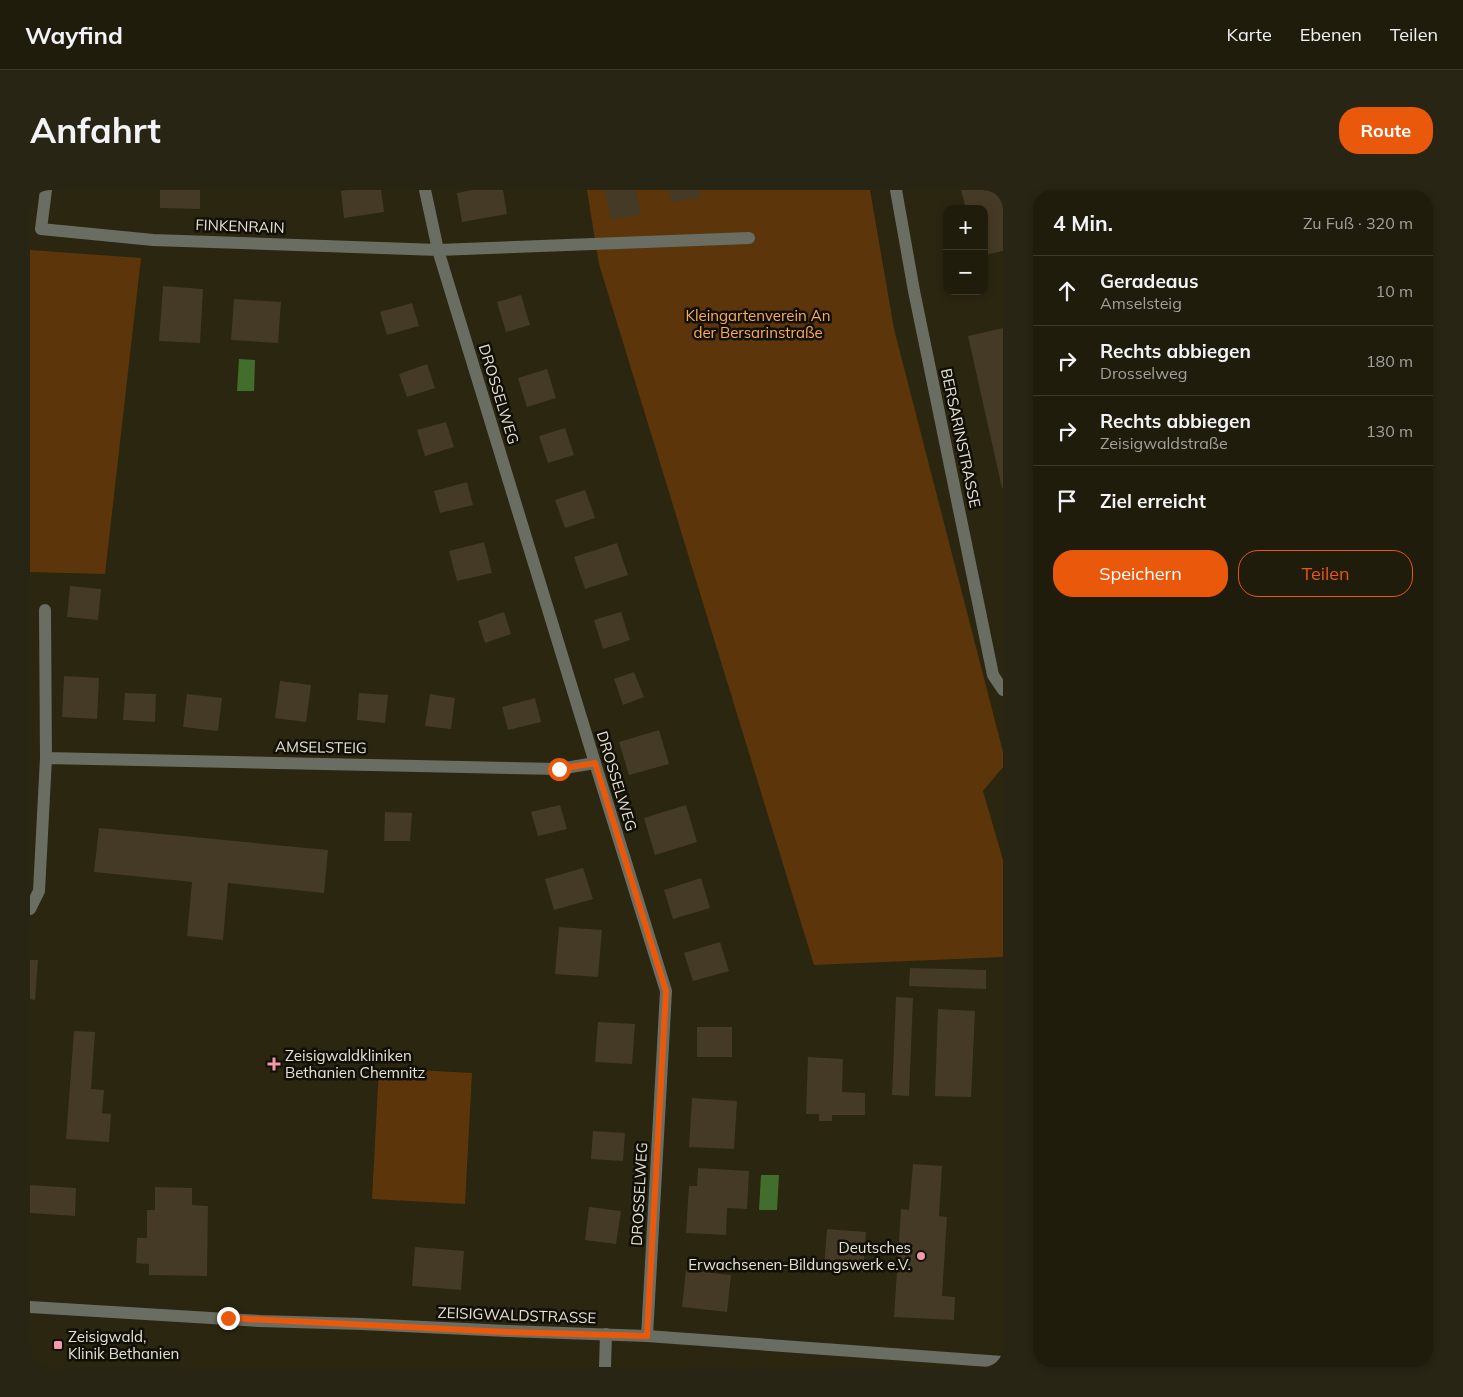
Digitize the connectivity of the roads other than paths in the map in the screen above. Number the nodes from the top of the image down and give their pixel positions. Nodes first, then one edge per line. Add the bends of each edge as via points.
1 (46, 190) edge
2 (424, 190) edge
3 (896, 190) edge
4 (35, 229) edge
5 (750, 238) dead end
6 (438, 250) junction
7 (45, 610) dead end
8 (1003, 690) edge
9 (46, 758) junction
10 (595, 763) junction
11 (30, 909) edge
12 (30, 1307) edge
13 (606, 1334) junction
14 (647, 1336) junction
15 (1003, 1362) edge
16 (605, 1367) edge

1 - 4 street, FINKENRAIN
2 - 6 street, DROSSELWEG
3 - 8 street, BERSARINSTRASSE via 993,676
4 - 6 street, FINKENRAIN via 153,240
5 - 6 street
6 - 10 street, DROSSELWEG
7 - 9 street
9 - 10 street, AMSELSTEIG via 559,769
9 - 11 street via 40,891
10 - 14 street, DROSSELWEG via 666,991
12 - 13 street, ZEISIGWALDSTRASSE via 269,1321
13 - 14 street, ZEISIGWALDSTRASSE
13 - 16 street
14 - 15 street, ZEISIGWALDSTRASSE

